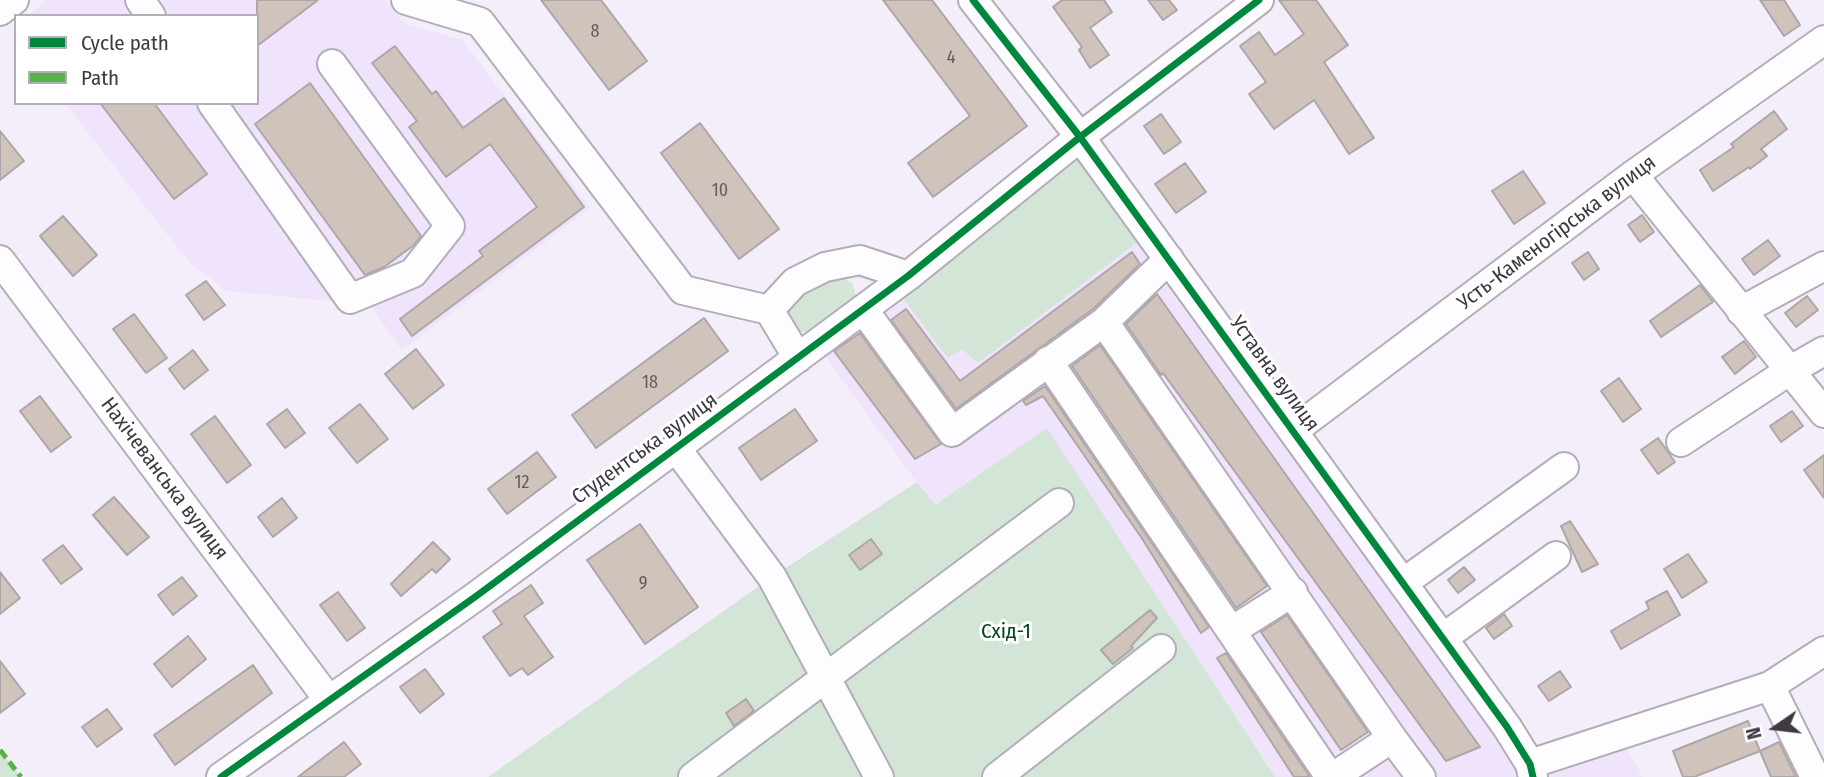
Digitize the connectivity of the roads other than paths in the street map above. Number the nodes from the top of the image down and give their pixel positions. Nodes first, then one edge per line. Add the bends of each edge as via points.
1 (14, 0) edge
2 (406, 0) edge
3 (973, 0) edge
4 (1259, 0) edge
5 (0, 11) edge
6 (1824, 40) edge
7 (332, 64) dead end
8 (213, 105) edge
9 (1080, 137) junction
10 (1633, 175) junction
11 (1169, 259) junction
12 (0, 260) edge
13 (1824, 265) edge
14 (908, 276) junction
15 (863, 309) junction
16 (769, 310) junction
17 (1741, 312) junction
18 (1104, 322) junction
19 (1824, 351) edge
20 (798, 358) junction
21 (1048, 361) junction
22 (1789, 371) junction
23 (1824, 413) edge
24 (1293, 431) junction
25 (1681, 442) dead end
26 (676, 448) junction
27 (1564, 467) dead end
28 (1059, 503) dead end
29 (1556, 556) dead end
30 (1403, 583) junction
31 (1293, 592) junction
32 (1233, 630) junction
33 (1443, 638) junction
34 (1161, 649) dead end
35 (1824, 651) edge
36 (826, 678) junction
37 (1770, 685) junction
38 (328, 699) junction
39 (1392, 738) junction
40 (1532, 771) edge
41 (221, 777) edge
42 (693, 777) edge
43 (879, 777) edge
44 (997, 777) edge
45 (1332, 777) edge
46 (1421, 777) edge
47 (1815, 777) edge

1 - 5 street
2 - 16 street via 480,22 683,290
3 - 9 street, Уставна вулиця
4 - 9 street, Студентська вулиця
6 - 10 street, Усть-Каменогірська вулиця
7 - 8 street via 450,226 412,273 350,299
9 - 11 street, Уставна вулиця
9 - 14 street, Студентська вулиця
10 - 17 street
10 - 24 street, Усть-Каменогірська вулиця
11 - 18 street
11 - 24 street, Уставна вулиця
12 - 38 street, Нахічеванська вулиця
13 - 17 street
14 - 15 street, Студентська вулиця
14 - 16 street via 860,260 825,267 795,282
15 - 20 street, Студентська вулиця
15 - 21 street via 952,432
16 - 20 street
17 - 22 street
18 - 21 street
18 - 31 street
19 - 22 street
20 - 26 street, Студентська вулиця
21 - 32 street
22 - 23 street
22 - 25 street
24 - 30 street, Уставна вулиця
26 - 36 street via 772,577
26 - 38 street, Студентська вулиця
27 - 30 street
28 - 36 street
29 - 33 street
30 - 33 street, Уставна вулиця
31 - 32 street
31 - 39 street
32 - 45 street
33 - 40 street, Уставна вулиця via 1507,727
34 - 44 street
35 - 37 street
36 - 42 street
36 - 43 street
37 - 40 street via 1549,760
37 - 47 street
38 - 41 street, Студентська вулиця
39 - 45 street
39 - 46 street

